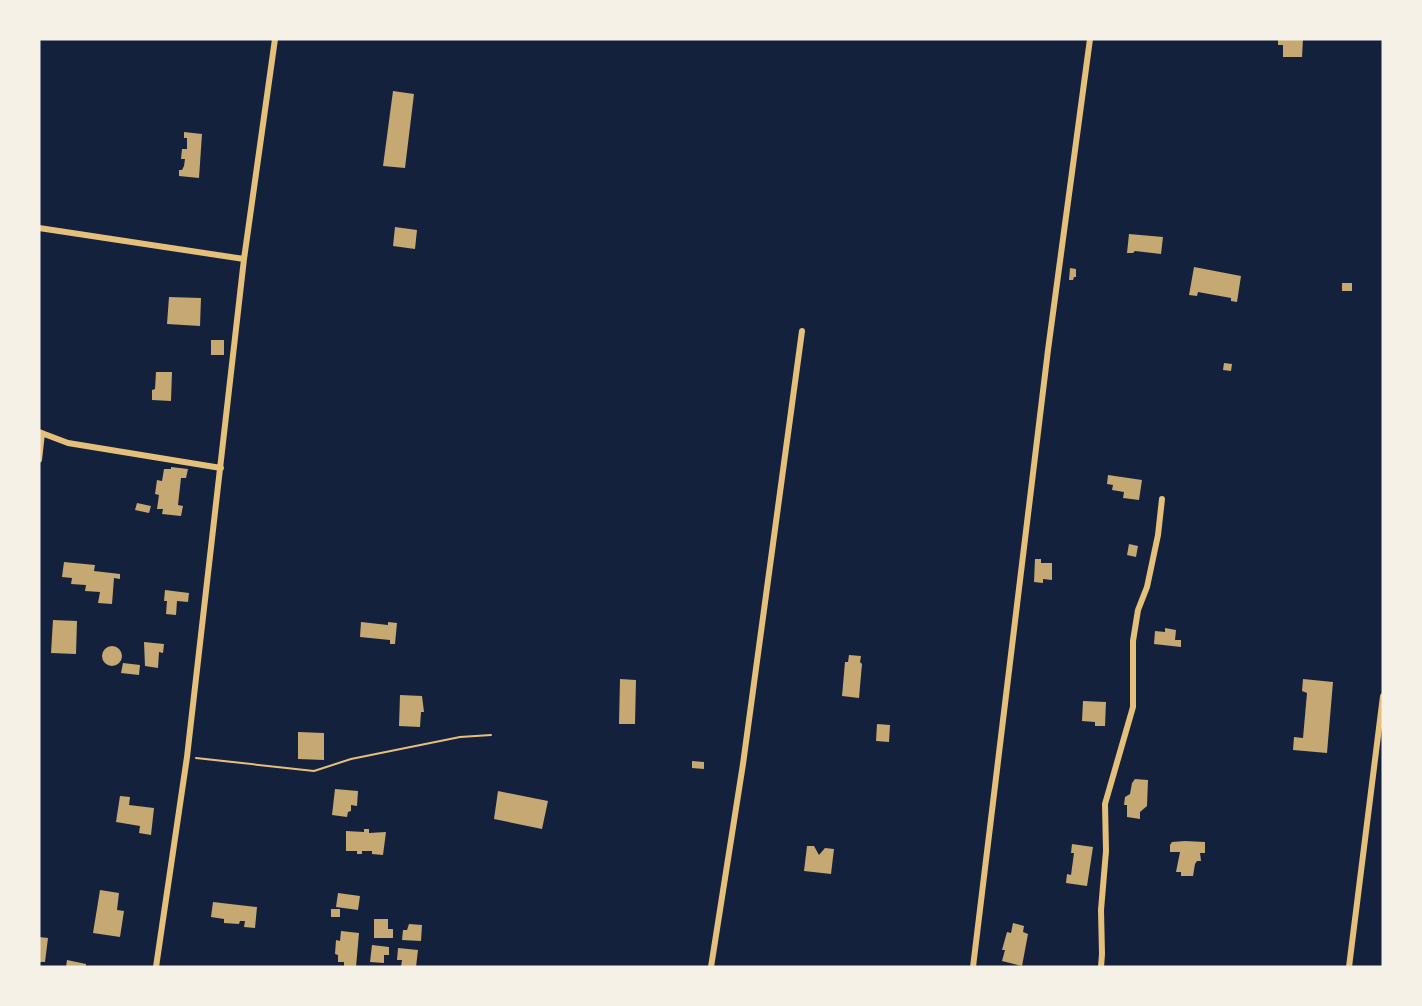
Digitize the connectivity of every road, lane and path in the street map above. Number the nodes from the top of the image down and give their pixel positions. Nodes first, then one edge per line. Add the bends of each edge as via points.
1 (275, 39) edge
2 (1090, 39) edge
3 (39, 228) edge
4 (244, 259) junction
5 (802, 331) dead end
6 (40, 433) edge
7 (39, 460) edge
8 (221, 468) junction
9 (1162, 499) dead end
10 (1383, 696) edge
11 (491, 735) dead end
12 (187, 757) junction
13 (156, 967) edge
14 (711, 967) edge
15 (973, 967) edge
16 (1101, 967) edge
17 (1348, 967) edge

1 - 4 street
2 - 15 street
3 - 4 street
4 - 8 street
5 - 14 street
6 - 7 street
6 - 8 street via 68,443
8 - 12 street
9 - 16 street via 1158,535 1133,641 1134,707 1105,804
10 - 17 street
11 - 12 path via 460,737 351,759 314,771
12 - 13 street

